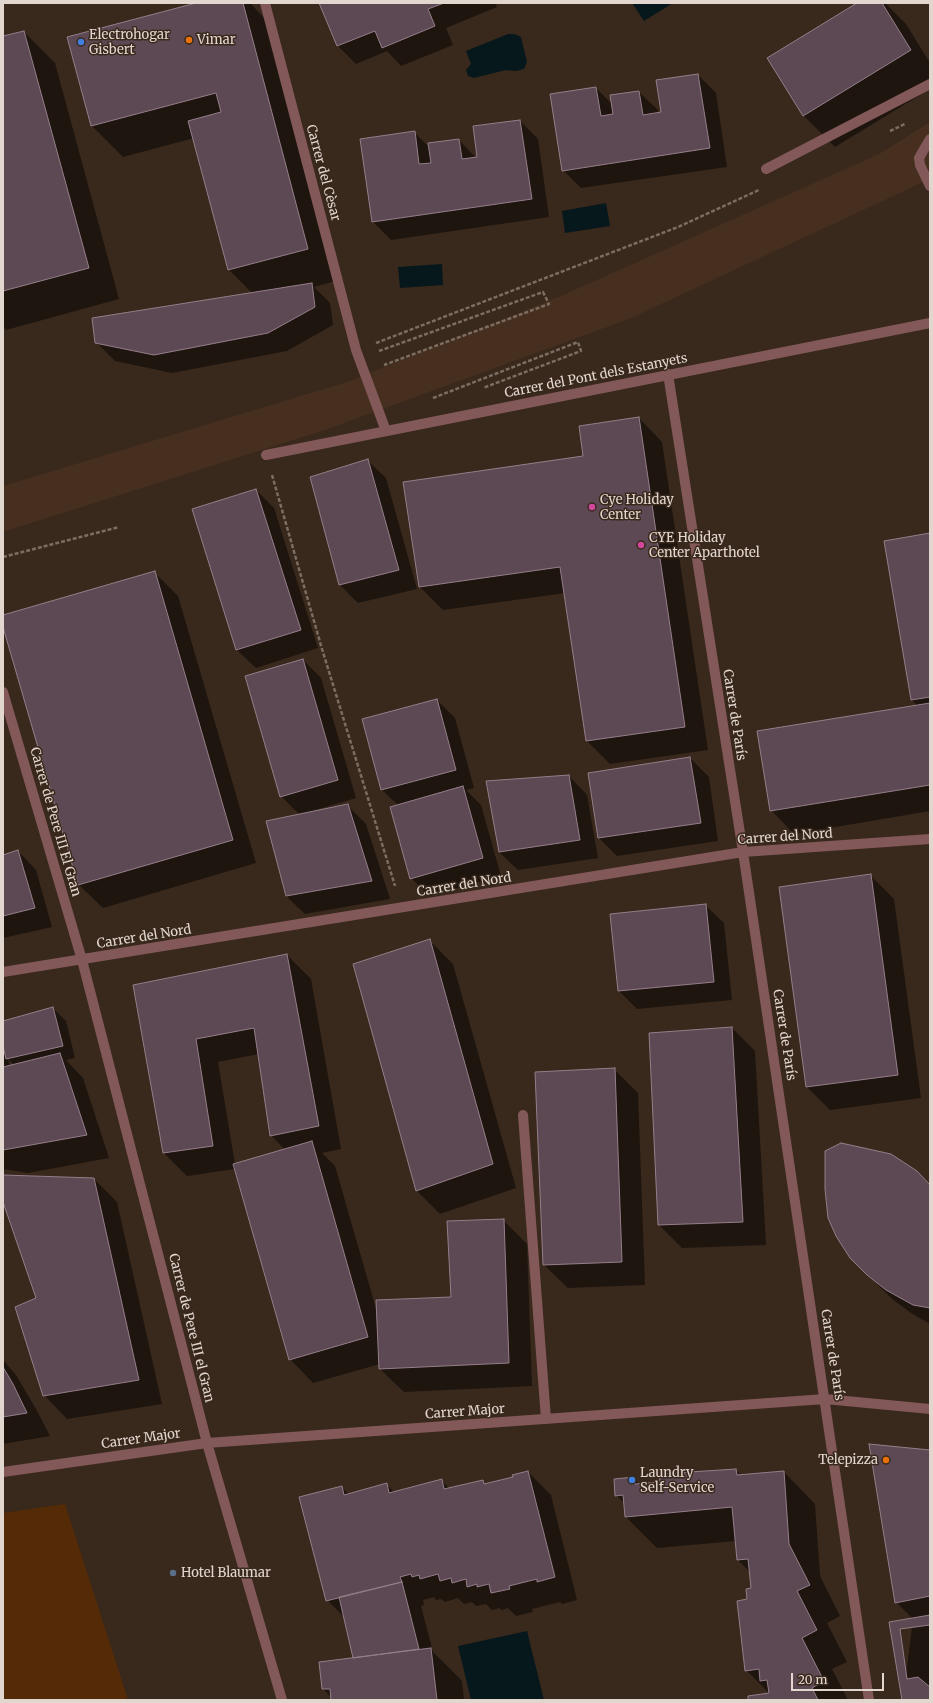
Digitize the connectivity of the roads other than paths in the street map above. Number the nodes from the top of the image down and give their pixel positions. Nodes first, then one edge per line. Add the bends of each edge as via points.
1 (265, 3) edge
2 (930, 84) edge
3 (930, 139) edge
4 (766, 170) dead end
5 (930, 186) edge
6 (930, 323) edge
7 (668, 374) junction
8 (386, 431) junction
9 (266, 455) road end
10 (3, 692) edge
11 (930, 839) edge
12 (743, 852) junction
13 (82, 960) junction
14 (3, 972) edge
15 (523, 1115) dead end
16 (825, 1399) junction
17 (930, 1409) edge
18 (546, 1419) junction
19 (207, 1443) junction
20 (3, 1472) edge
21 (282, 1700) edge
22 (869, 1700) edge

1 - 8 street, Carrer del Cèsar via 356,350
2 - 4 street
3 - 5 street via 919,158
6 - 7 street, Carrer del Pont dels Estanyets
7 - 8 street, Carrer del Pont dels Estanyets
7 - 12 street, Carrer de París
8 - 9 street, Carrer del Pont dels Estanyets
10 - 13 street, Carrer de Pere III El Gran
11 - 12 street, Carrer del Nord
12 - 13 street, Carrer del Nord
12 - 16 street, Carrer de París
13 - 14 street, Carrer del Nord
13 - 19 street, Carrer de Pere III el Gran
15 - 18 street
16 - 17 street, Carrer Major
16 - 18 street, Carrer Major
16 - 22 street, Carrer de París
18 - 19 street, Carrer Major
19 - 20 street, Carrer Major
19 - 21 street, Carrer de Pere III el Gran

